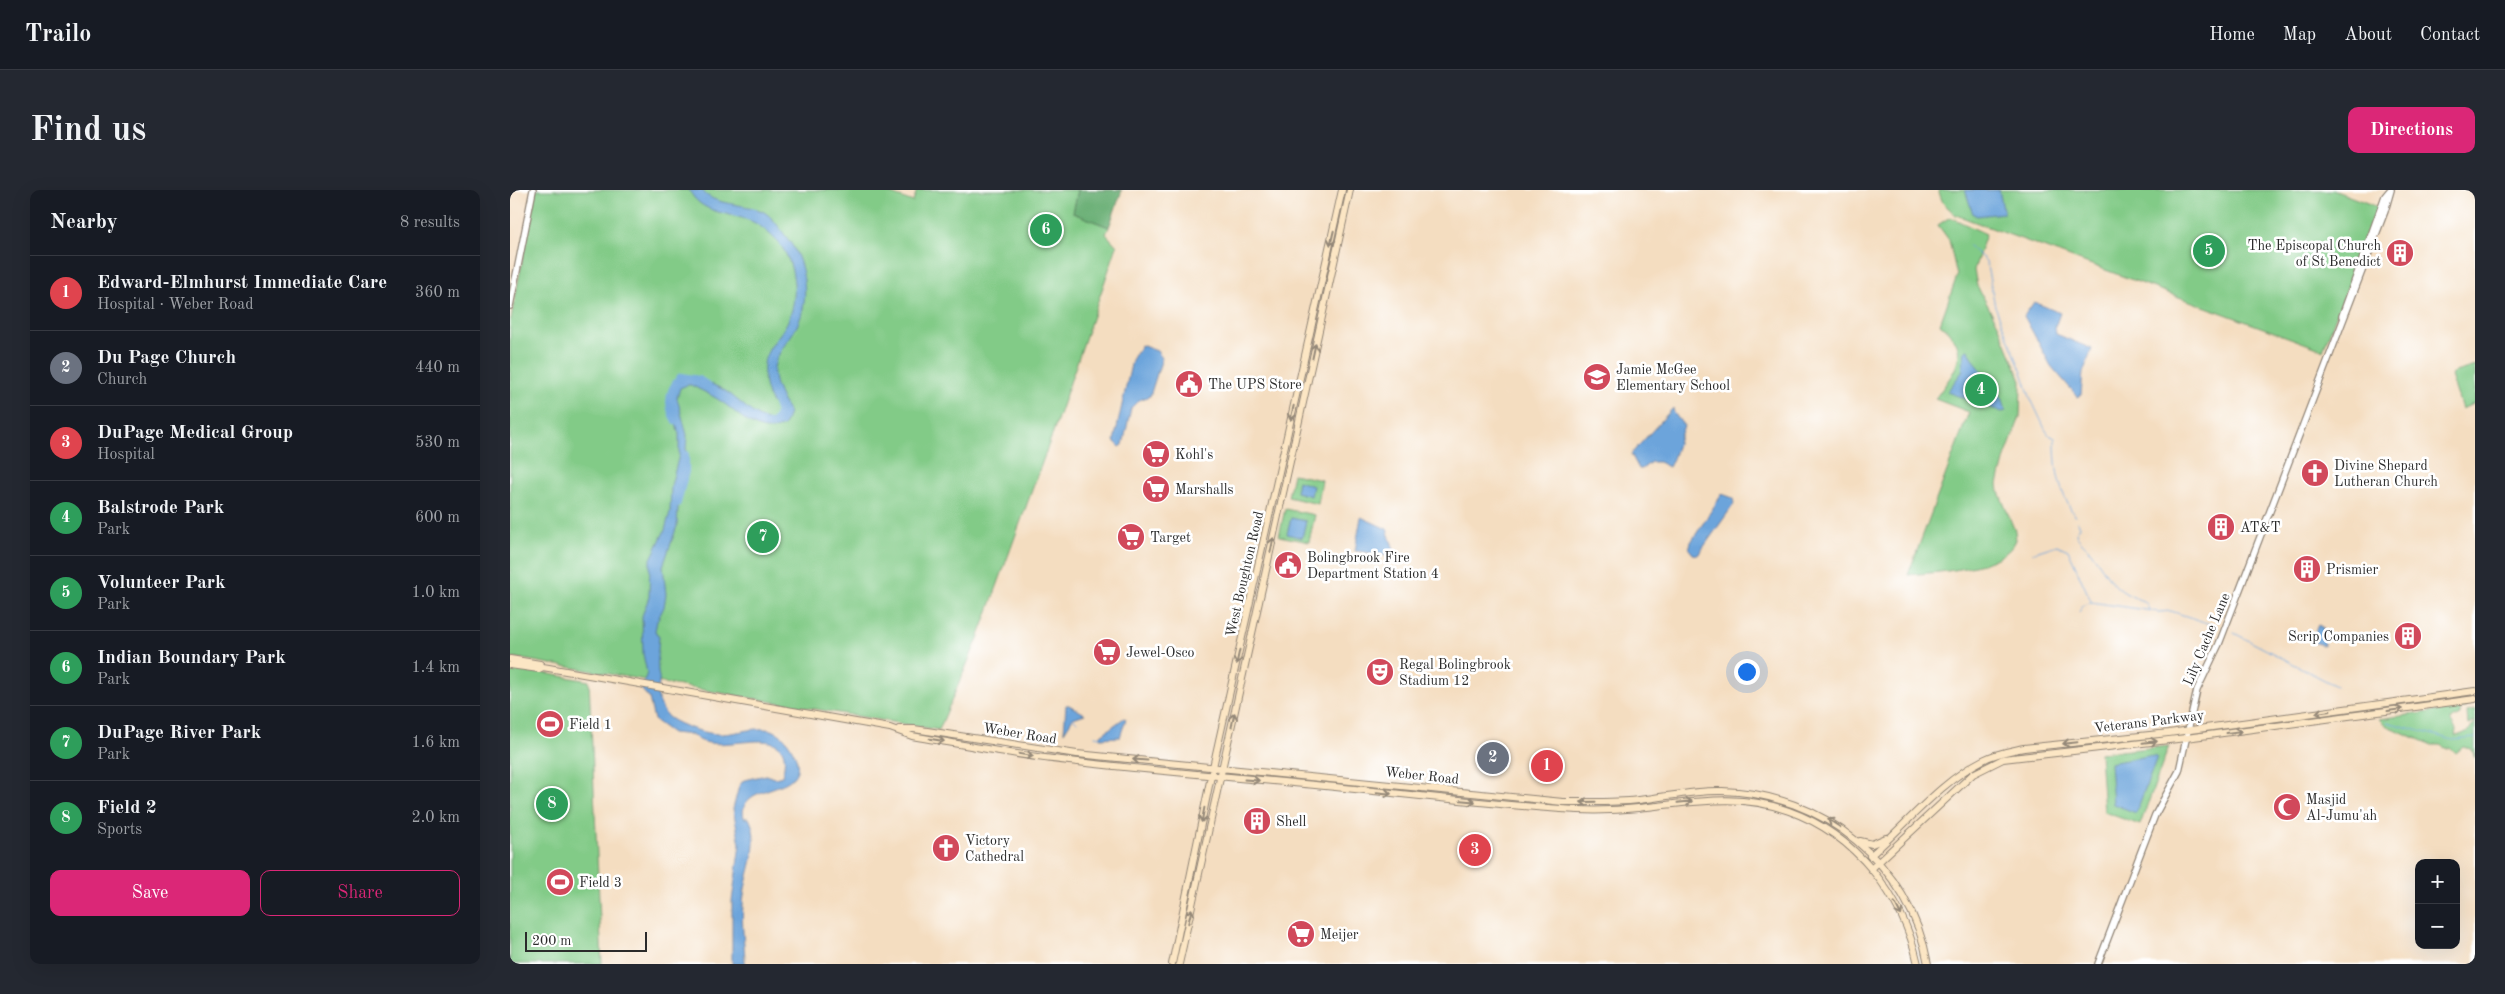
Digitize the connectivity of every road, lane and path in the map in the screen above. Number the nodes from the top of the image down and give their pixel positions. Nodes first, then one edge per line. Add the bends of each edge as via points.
1 (534, 190) edge
2 (1342, 190) edge
3 (1350, 190) edge
4 (2390, 190) edge
5 (510, 306) edge
6 (510, 658) edge
7 (510, 665) edge
8 (543, 667) junction
9 (2475, 691) edge
10 (2475, 699) edge
11 (890, 728) junction
12 (2188, 730) junction
13 (2186, 738) junction
14 (1213, 767) junction
15 (1223, 768) junction
16 (1211, 776) junction
17 (1220, 778) junction
18 (1333, 779) junction
19 (1305, 784) junction
20 (1896, 832) junction
21 (1856, 839) junction
22 (1872, 854) junction
23 (1864, 861) junction
24 (1878, 862) junction
25 (1871, 869) junction
26 (1172, 964) edge
27 (1180, 964) edge
28 (1918, 964) edge
29 (1928, 964) edge
30 (2098, 964) edge

1 - 5 street
2 -> 14 main road, West Boughton Road
15 -> 3 main road, West Boughton Road
4 - 12 street, Lily Cache Lane via 2385,196 2219,644 2197,690
6 - 8 main road
7 - 8 main road
8 - 11 main road, Weber Road
9 -> 12 main road, Veterans Parkway
13 -> 10 main road, Veterans Parkway
14 -> 11 main road, Weber Road via 1077,754
11 -> 16 main road, Weber Road via 912,736 1035,757
12 - 13 street, Lily Cache Lane
12 -> 20 main road, Veterans Parkway via 2002,752 1969,768
24 -> 13 main road, Veterans Parkway via 1973,774 2004,759
13 - 30 street, Lily Cache Lane via 2179,771 2156,815
14 - 15 main road, Weber Road
14 - 16 main road, West Boughton Road
15 - 17 main road, West Boughton Road
15 - 18 main road, Weber Road
16 - 17 main road, Weber Road
16 -> 26 main road, West Boughton Road
17 -> 19 main road, Weber Road
27 -> 17 main road, West Boughton Road
18 - 19 main road
21 -> 18 main road, Weber Road via 1798,805 1734,791 1637,800 1564,802
19 -> 23 main road, Weber Road via 1580,810 1743,800 1774,806 1813,822 1845,842
20 - 21 main road via 1872,844
20 - 22 main road, Veterans Parkway
21 - 22 main road, Weber Road
22 - 23 main road, Veterans Parkway
22 - 24 main road, Weber Road
23 - 25 main road, Weber Road
24 - 25 main road, Veterans Parkway
24 - 29 main road, Weber Road via 1912,913
25 -> 28 main road, Weber Road via 1900,913

